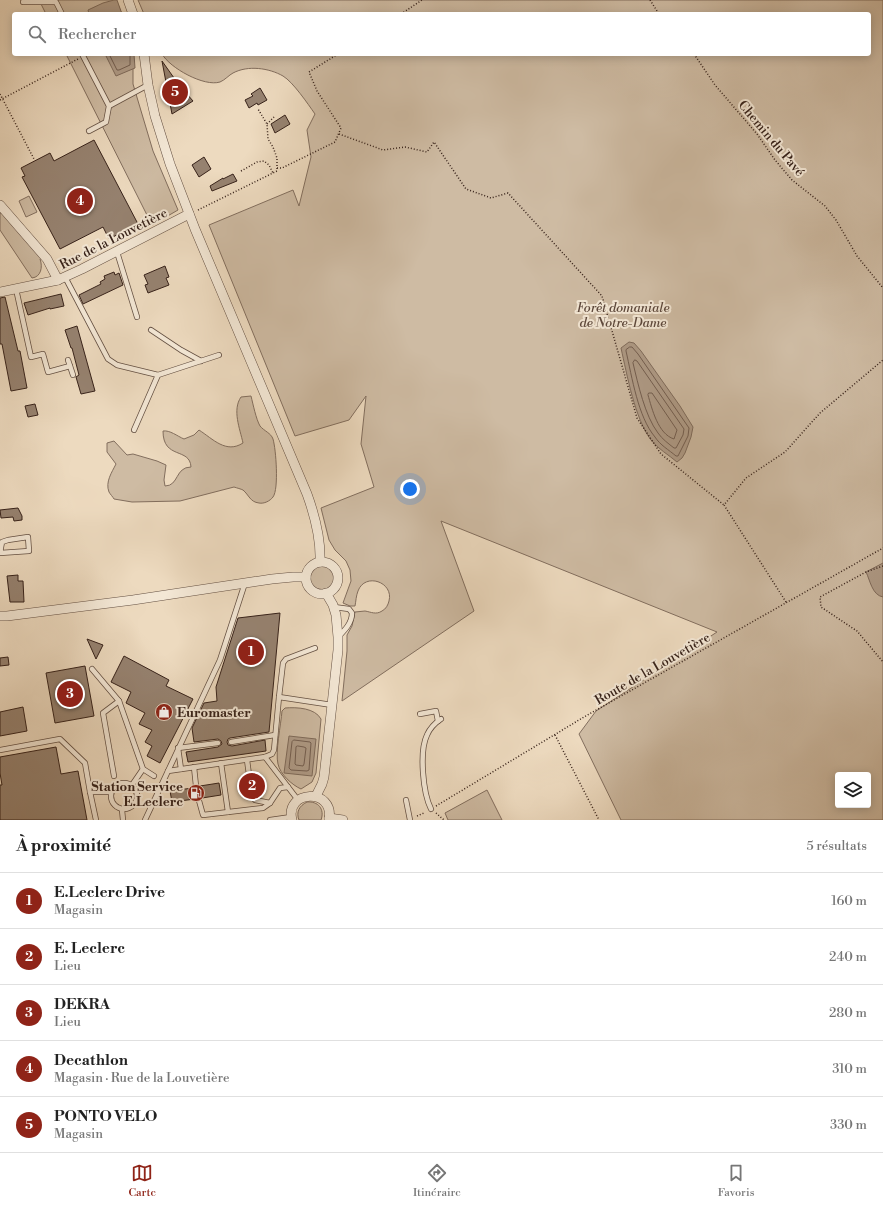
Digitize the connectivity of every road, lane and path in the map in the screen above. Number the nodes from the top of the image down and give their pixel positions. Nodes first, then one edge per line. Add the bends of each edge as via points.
1 (128, 0) edge
2 (422, 0) edge
3 (650, 0) edge
4 (23, 2) dead end
5 (61, 12) edge
6 (132, 12) edge
7 (403, 12) edge
8 (658, 12) edge
9 (81, 56) edge
10 (84, 56) edge
11 (144, 56) edge
12 (335, 56) edge
13 (695, 56) edge
14 (148, 85) junction
15 (0, 94) edge
16 (1, 100) edge
17 (109, 106) junction
18 (258, 109) dead end
19 (274, 117) dead end
20 (267, 124) junction
21 (89, 131) dead end
22 (338, 134) junction
23 (34, 159) dead end
24 (277, 168) junction
25 (242, 171) dead end
26 (273, 173) junction
27 (0, 205) edge
28 (190, 214) junction
29 (116, 252) junction
30 (61, 278) junction
31 (883, 288) edge
32 (16, 289) junction
33 (0, 292) edge
34 (136, 317) dead end
35 (150, 330) dead end
36 (218, 355) dead end
37 (68, 360) dead end
38 (883, 360) edge
39 (201, 361) junction
40 (70, 366) junction
41 (73, 375) dead end
42 (158, 375) junction
43 (134, 430) dead end
44 (724, 505) junction
45 (883, 548) edge
46 (0, 553) edge
47 (320, 562) junction
48 (883, 566) edge
49 (306, 577) junction
50 (245, 583) junction
51 (326, 593) junction
52 (786, 602) junction
53 (334, 607) junction
54 (0, 616) edge
55 (338, 636) junction
56 (314, 648) dead end
57 (883, 662) edge
58 (92, 669) dead end
59 (279, 697) junction
60 (119, 701) junction
61 (332, 705) junction
62 (420, 714) dead end
63 (275, 735) junction
64 (555, 735) junction
65 (231, 742) dead end
66 (218, 743) dead end
67 (178, 748) junction
68 (0, 750) edge
69 (265, 757) junction
70 (246, 760) junction
71 (221, 763) junction
72 (194, 767) junction
73 (143, 769) junction
74 (181, 769) junction
75 (168, 771) junction
76 (114, 776) dead end
77 (154, 776) dead end
78 (250, 782) dead end
79 (132, 785) junction
80 (196, 786) dead end
81 (288, 787) junction
82 (252, 790) dead end
83 (90, 792) junction
84 (112, 792) junction
85 (316, 796) junction
86 (198, 797) dead end
87 (298, 800) junction
88 (406, 800) dead end
89 (270, 803) junction
90 (431, 809) junction
91 (122, 810) junction
92 (228, 812) junction
93 (291, 818) edge
94 (329, 819) edge
95 (96, 820) edge
96 (123, 820) edge
97 (145, 820) edge
98 (270, 820) edge
99 (343, 820) edge
100 (410, 820) edge
101 (444, 820) edge
102 (599, 820) edge

1 - 6 street
2 - 7 path
3 - 8 path
4 - 5 lane via 56,2
9 - 16 path
10 - 17 lane
11 - 14 street
12 - 22 path via 309,72 341,128
13 - 31 path, Chemin du Pavé via 715,85 792,180 825,206 857,256
14 - 17 lane
14 - 28 street via 164,150
15 - 16 path
16 - 23 path
17 - 21 lane via 106,122
18 - 20 path
19 - 20 path
20 - 24 path via 268,139 277,158
22 - 24 path via 334,142 282,168
22 - 44 path via 383,150 405,146 427,152 434,142 466,189 491,198 508,193 602,296 637,418 661,454
24 - 26 path
25 - 26 path via 264,161
26 - 28 path
27 - 30 street
28 - 29 street, Rue de la Louvetière
28 - 47 street via 309,500 319,538
29 - 30 street, Rue de la Louvetière
29 - 34 lane
30 - 32 street, Rue de la Louvetière
30 - 42 lane via 108,359 117,365
32 - 33 street, Rue de la Louvetière
32 - 40 lane via 31,357 43,354 48,372
35 - 39 lane
36 - 39 lane
37 - 40 lane
38 - 44 path via 820,413 785,452 746,478
39 - 42 lane
40 - 41 lane
42 - 43 lane
44 - 52 path
45 - 52 path, Route de la Louvetière
46 - 46 lane via 29,551 28,537 2,542
47 - 49 street via 309,569
47 - 51 street via 330,563 338,577 335,587
48 - 57 path via 866,572 820,598 821,608 857,631
49 - 50 street
49 - 51 street via 312,590 321,594
50 - 54 street
50 - 67 lane via 220,660
51 - 53 street
52 - 64 path, Route de la Louvetière
53 - 55 street
53 - 55 lane via 349,609 352,613 349,625
55 - 61 street
56 - 59 lane via 286,659 283,663
58 - 60 lane
59 - 61 lane
59 - 63 lane
60 - 73 lane
60 - 76 lane via 103,713
61 - 85 street via 324,777
62 - 90 lane via 436,712 440,720 426,736 422,756 425,788
63 - 65 lane
63 - 69 lane via 274,750
64 - 90 path, Route de la Louvetière
64 - 102 path
66 - 67 lane
67 - 74 lane
67 - 75 lane
68 - 83 lane via 60,739 86,763
69 - 70 lane
69 - 81 lane
70 - 71 lane
70 - 78 lane
71 - 72 lane
71 - 92 lane
72 - 74 lane
72 - 80 lane
73 - 77 lane
73 - 79 lane
74 - 75 lane
75 - 97 lane
79 - 84 lane via 118,784
79 - 91 lane via 137,792 137,802 131,808
81 - 87 lane
81 - 89 lane via 280,788
82 - 89 lane via 255,800
83 - 84 lane
83 - 95 lane
84 - 91 lane via 111,800
85 - 87 street via 310,795
85 - 94 street via 326,804
86 - 92 lane via 203,815
87 - 93 street via 291,811
88 - 100 lane
89 - 92 lane via 263,808
90 - 100 path, Route de la Louvetière
90 - 101 path
91 - 96 lane
93 - 98 lane
94 - 99 street

